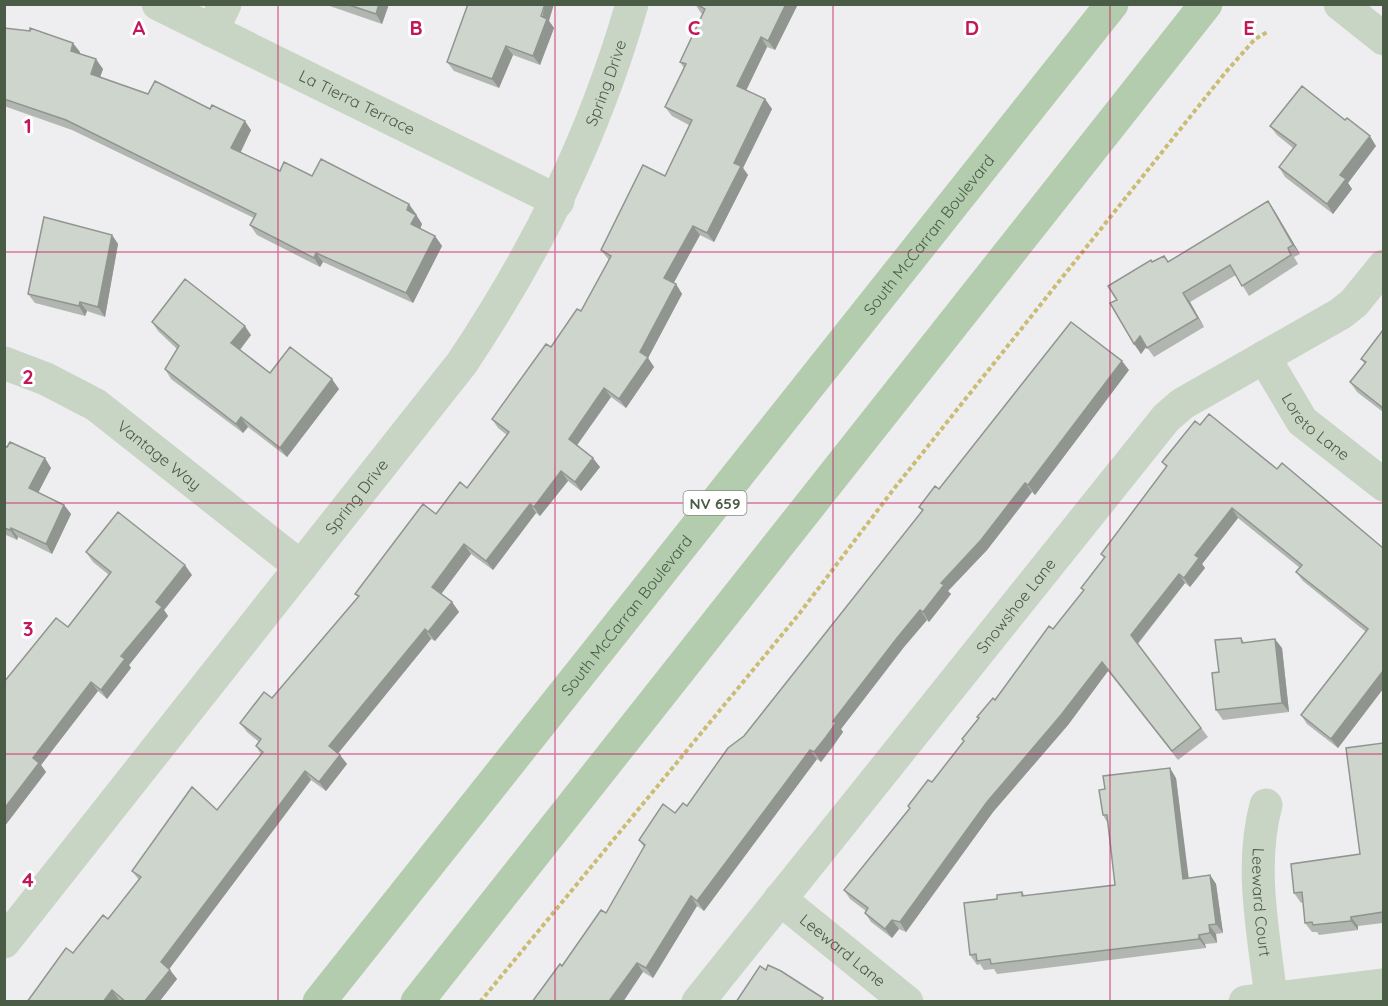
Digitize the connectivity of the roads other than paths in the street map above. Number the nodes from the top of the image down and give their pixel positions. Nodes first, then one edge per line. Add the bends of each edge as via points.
1 (158, 4) edge
2 (632, 4) edge
3 (1112, 4) edge
4 (1206, 4) edge
5 (1340, 4) edge
6 (219, 18) edge
7 (1383, 39) edge
8 (558, 201) junction
9 (1378, 272) edge
10 (1264, 357) junction
11 (4, 363) edge
12 (1383, 485) edge
13 (301, 567) junction
14 (1266, 805) dead end
15 (780, 899) junction
16 (4, 942) edge
17 (1383, 985) edge
18 (1258, 1000) edge
19 (319, 1002) edge
20 (417, 1002) edge
21 (698, 1002) edge
22 (907, 1002) edge

1 - 6 street, La Tierra Terrace
2 - 8 street, Spring Drive via 594,116
3 - 19 main road, South McCarran Boulevard / NV 659
4 - 20 main road
5 - 7 street
6 - 8 street, La Tierra Terrace
8 - 13 street, Spring Drive via 509,293 462,363
9 - 10 street, Snowshoe Lane via 1354,303 1340,314
10 - 12 street, Loreto Lane via 1302,421
10 - 15 street, Snowshoe Lane via 1182,404 1166,418
11 - 13 street, Vantage Way via 96,405
13 - 16 street, Spring Drive
14 - 18 street, Leeward Court via 1258,872
15 - 21 street, Snowshoe Lane
15 - 22 street, Leeward Lane
17 - 18 street

